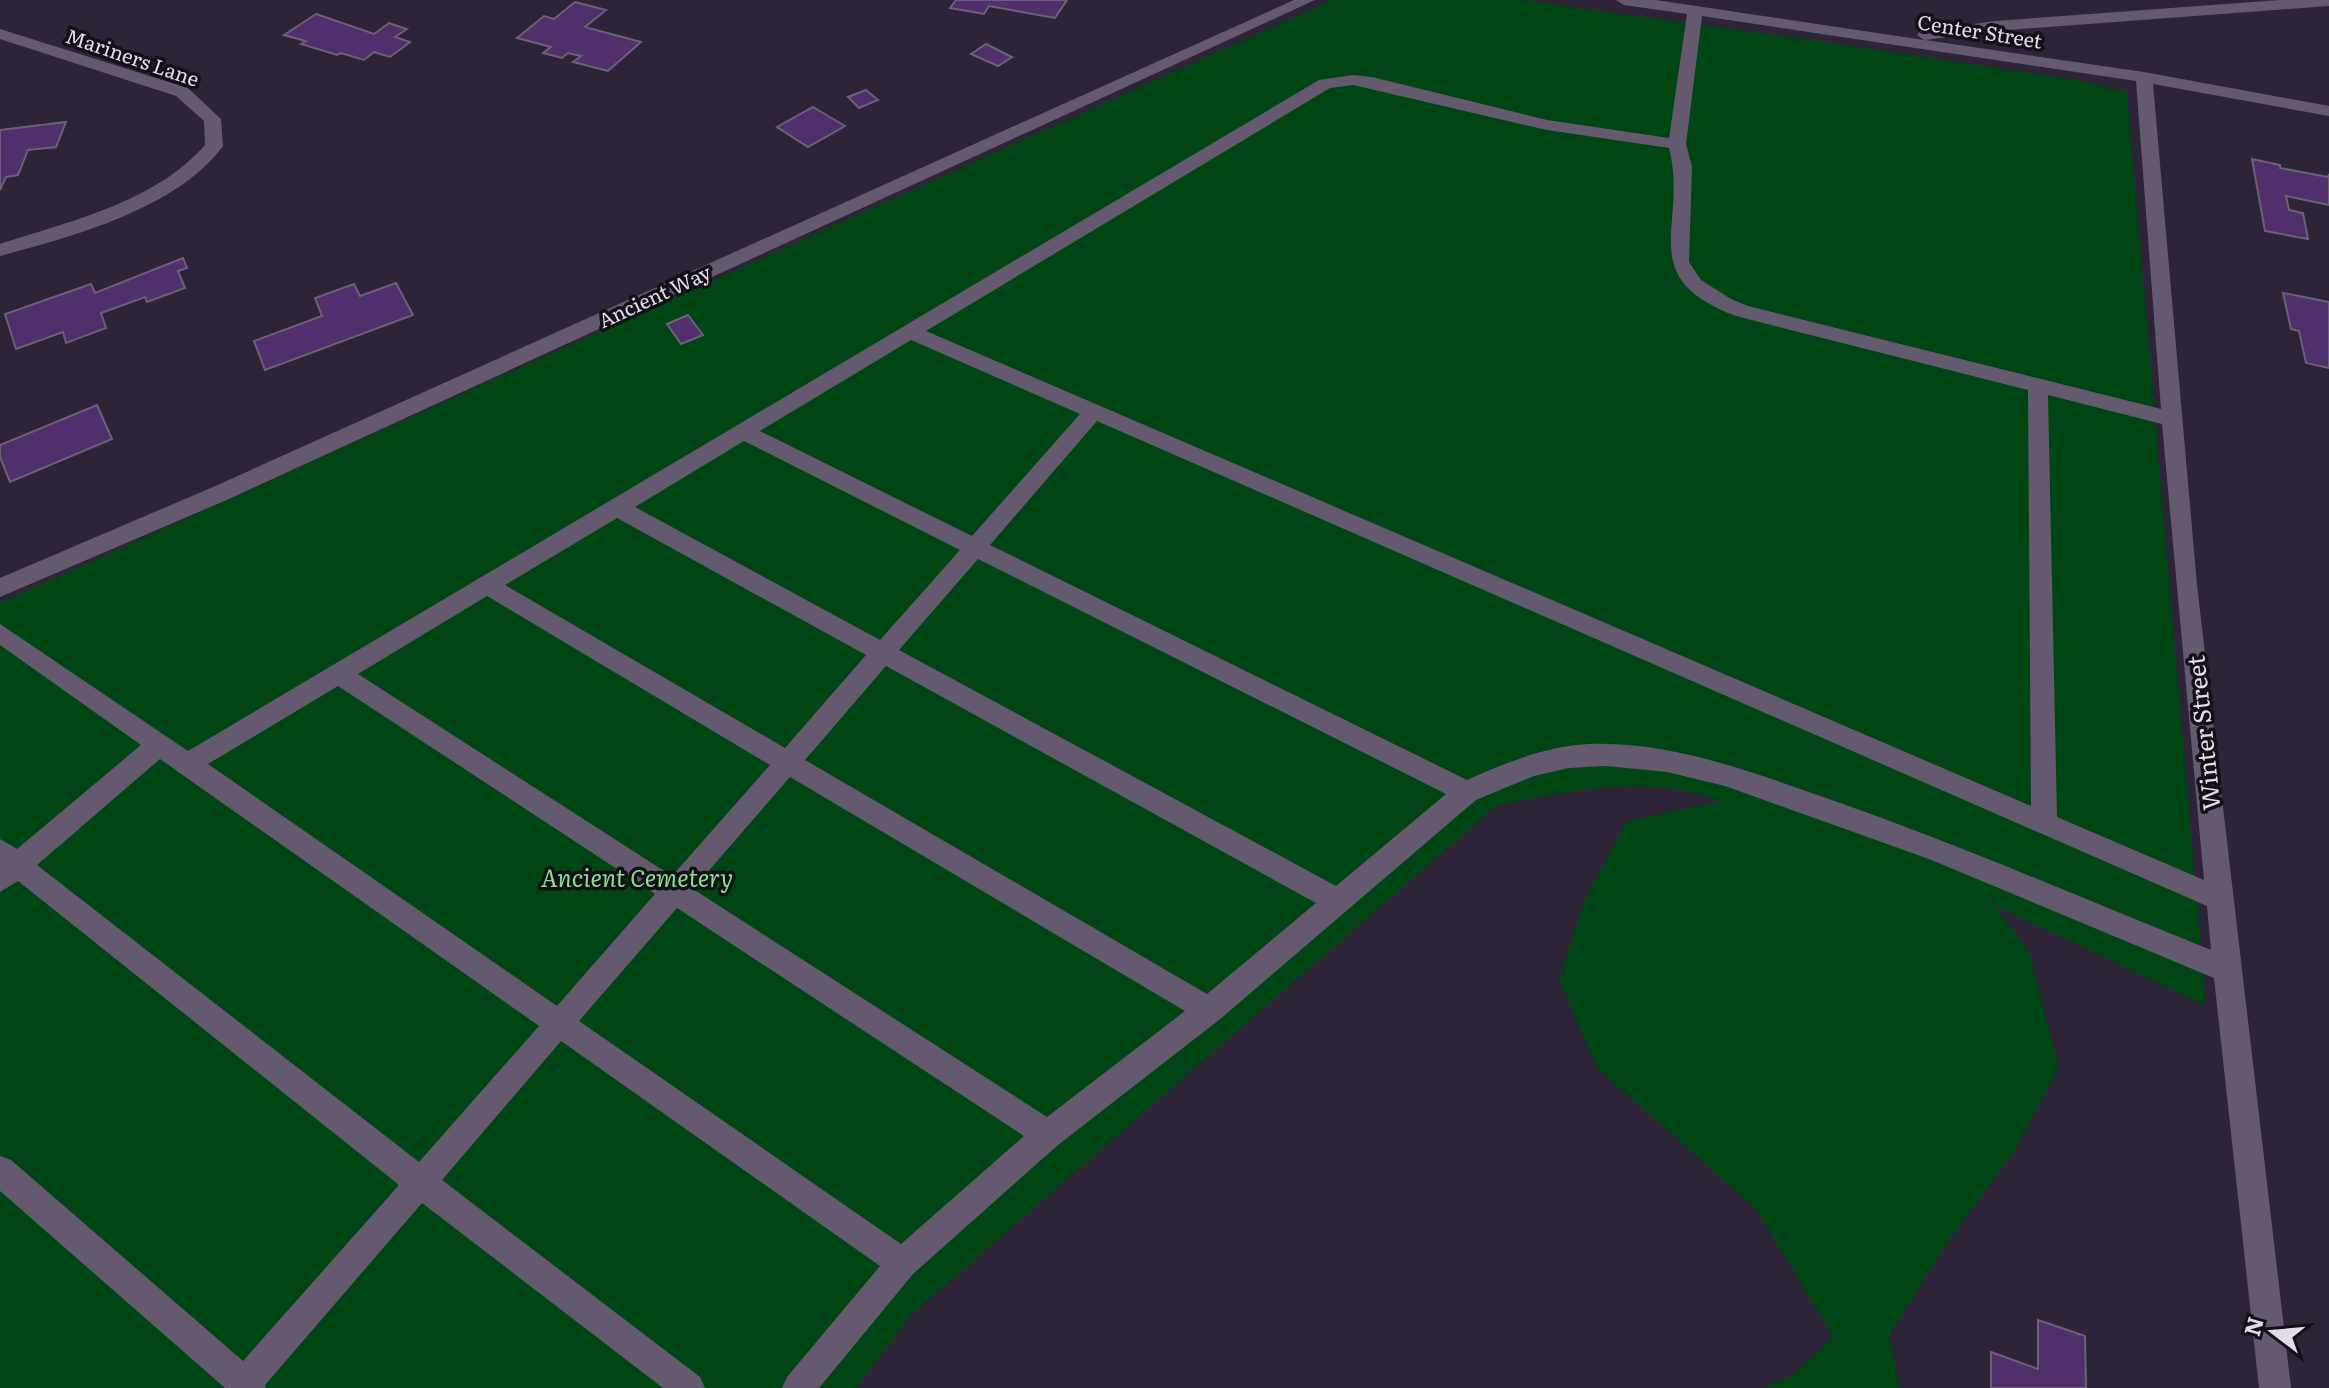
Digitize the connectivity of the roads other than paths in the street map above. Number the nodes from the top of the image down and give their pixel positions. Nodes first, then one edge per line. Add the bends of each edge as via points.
1 (1307, 0) edge
2 (1624, 0) edge
3 (2329, 1) edge
4 (1695, 10) junction
5 (0, 34) edge
6 (1896, 39) junction
7 (2144, 77) junction
8 (2329, 111) edge
9 (1677, 144) junction
10 (0, 250) edge
11 (910, 332) junction
12 (2038, 385) junction
13 (1094, 411) junction
14 (2171, 419) junction
15 (743, 432) junction
16 (616, 507) junction
17 (975, 548) junction
18 (486, 585) junction
19 (0, 588) edge
20 (0, 633) edge
21 (884, 653) junction
22 (338, 673) junction
23 (159, 745) junction
24 (187, 764) junction
25 (788, 764) junction
26 (1467, 792) junction
27 (2044, 823) junction
28 (6, 866) edge
29 (675, 893) junction
30 (2221, 900) junction
31 (1337, 901) junction
32 (2228, 970) junction
33 (1209, 1010) junction
34 (560, 1025) junction
35 (1048, 1135) junction
36 (0, 1171) edge
37 (422, 1184) junction
38 (902, 1263) junction
39 (246, 1386) edge
40 (689, 1388) edge
41 (798, 1388) edge
42 (2275, 1388) edge

1 - 19 street, Ancient Way via 221,493
2 - 4 street, Center Street
3 - 6 street via 1995,26
4 - 6 street, Center Street
4 - 9 street
5 - 10 street, Mariners Lane via 182,92 212,116 218,137 201,164 167,189
6 - 7 street, Center Street
7 - 8 street, Center Street
7 - 14 street, Winter Street
9 - 11 street via 1547,125 1372,82 1325,84
9 - 12 street via 1683,167 1680,262 1685,274 1708,294 1743,311
11 - 13 street
11 - 15 street
12 - 14 street
12 - 27 street
13 - 17 street
13 - 27 street
14 - 30 street, Winter Street
15 - 16 street
15 - 17 street
16 - 18 street
16 - 21 street
17 - 21 street
17 - 26 street
18 - 22 street
18 - 25 street
20 - 23 street
21 - 25 street
21 - 31 street
22 - 24 street
22 - 29 street
23 - 24 street
23 - 28 street
24 - 34 street
25 - 29 street
25 - 33 street
26 - 31 street
26 - 32 street via 1520,768 1559,758 1604,755 1681,763 1892,833
27 - 30 street
28 - 37 street
29 - 34 street
29 - 35 street
30 - 32 street, Winter Street
31 - 33 street
32 - 42 street, Winter Street
33 - 35 street
34 - 37 street
34 - 38 street
35 - 38 street
36 - 39 street
37 - 39 street
37 - 40 street
38 - 41 street

